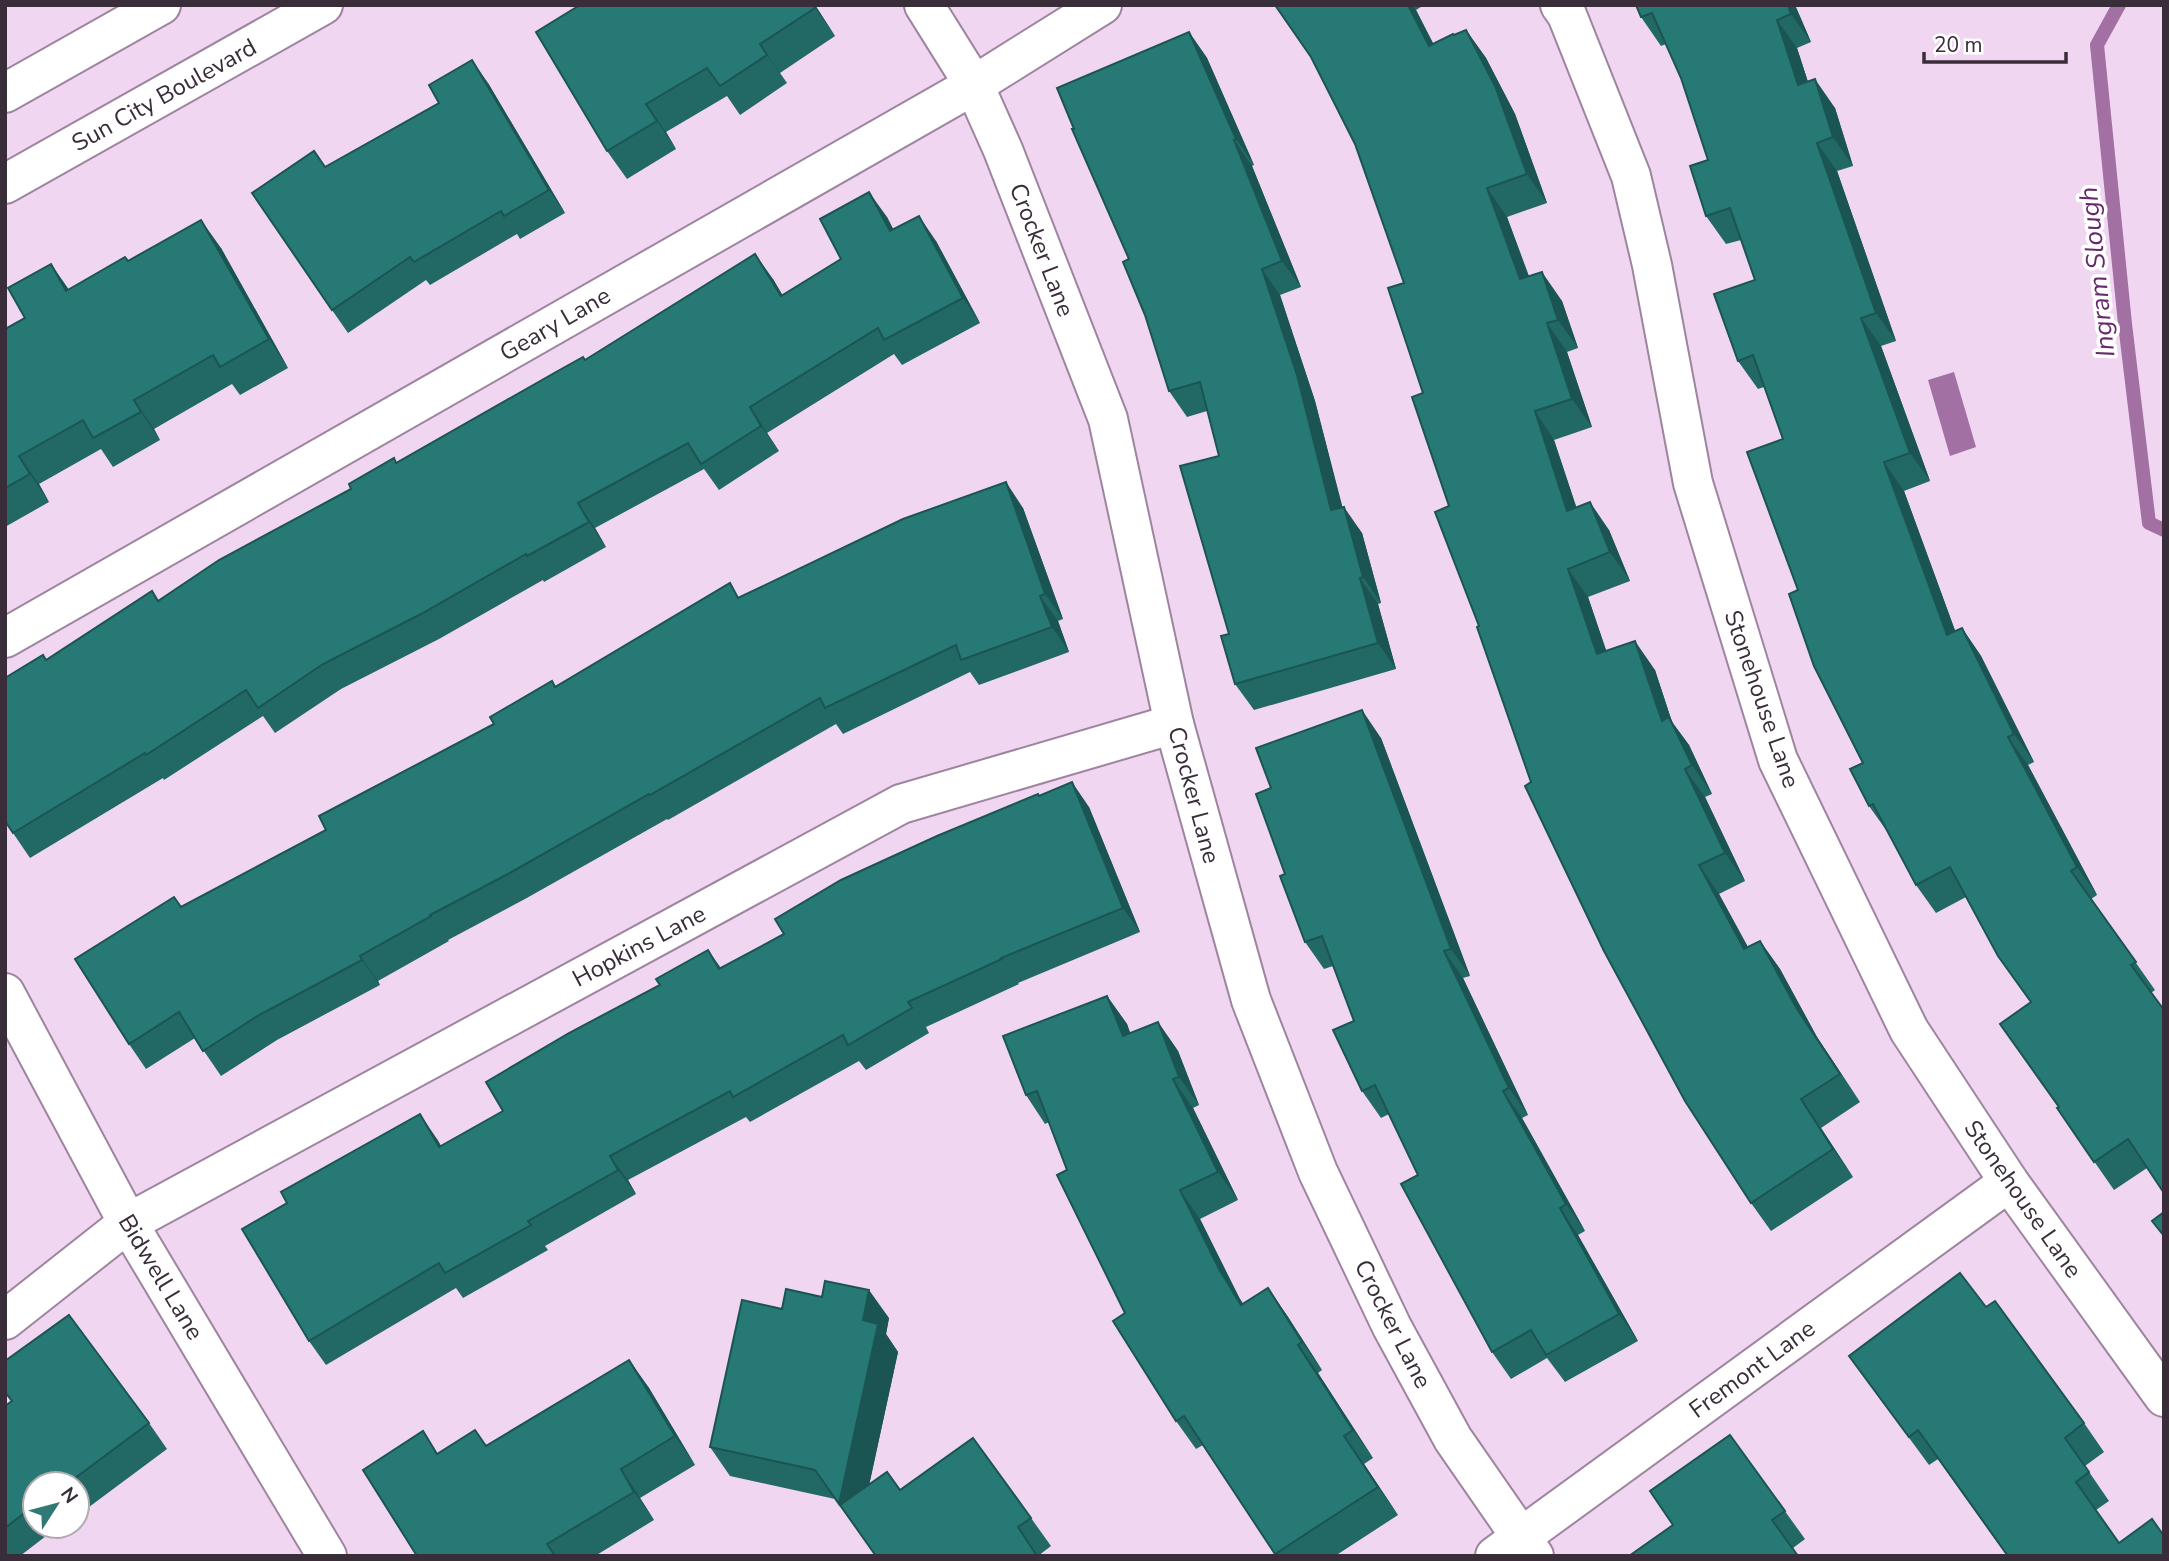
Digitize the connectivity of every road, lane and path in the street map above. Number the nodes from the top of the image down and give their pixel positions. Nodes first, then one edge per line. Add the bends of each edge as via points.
1 (161, 5) edge
2 (323, 5) edge
3 (924, 5) edge
4 (1102, 5) edge
5 (1560, 5) edge
6 (974, 85) junction
7 (5, 93) edge
8 (5, 184) edge
9 (5, 638) edge
10 (1174, 724) junction
11 (5, 993) edge
12 (2009, 1182) junction
13 (128, 1223) junction
14 (5, 1320) edge
15 (2164, 1397) edge
16 (1516, 1549) edge
17 (327, 1556) edge

1 - 7 street
2 - 8 street, Sun City Boulevard
3 - 6 street, Crocker Lane
4 - 6 street, Geary Lane
5 - 12 street, Stonehouse Lane via 1632,176 1693,483 1777,760 1909,1030
6 - 9 street, Geary Lane
6 - 10 street, Crocker Lane via 1108,419
10 - 13 street, Hopkins Lane via 901,804
10 - 16 street, Crocker Lane via 1251,1000 1318,1172 1392,1327
11 - 13 street, Bidwell Lane
12 - 15 street, Stonehouse Lane
12 - 16 street, Fremont Lane
13 - 14 street, Hopkins Lane
13 - 17 street, Bidwell Lane

